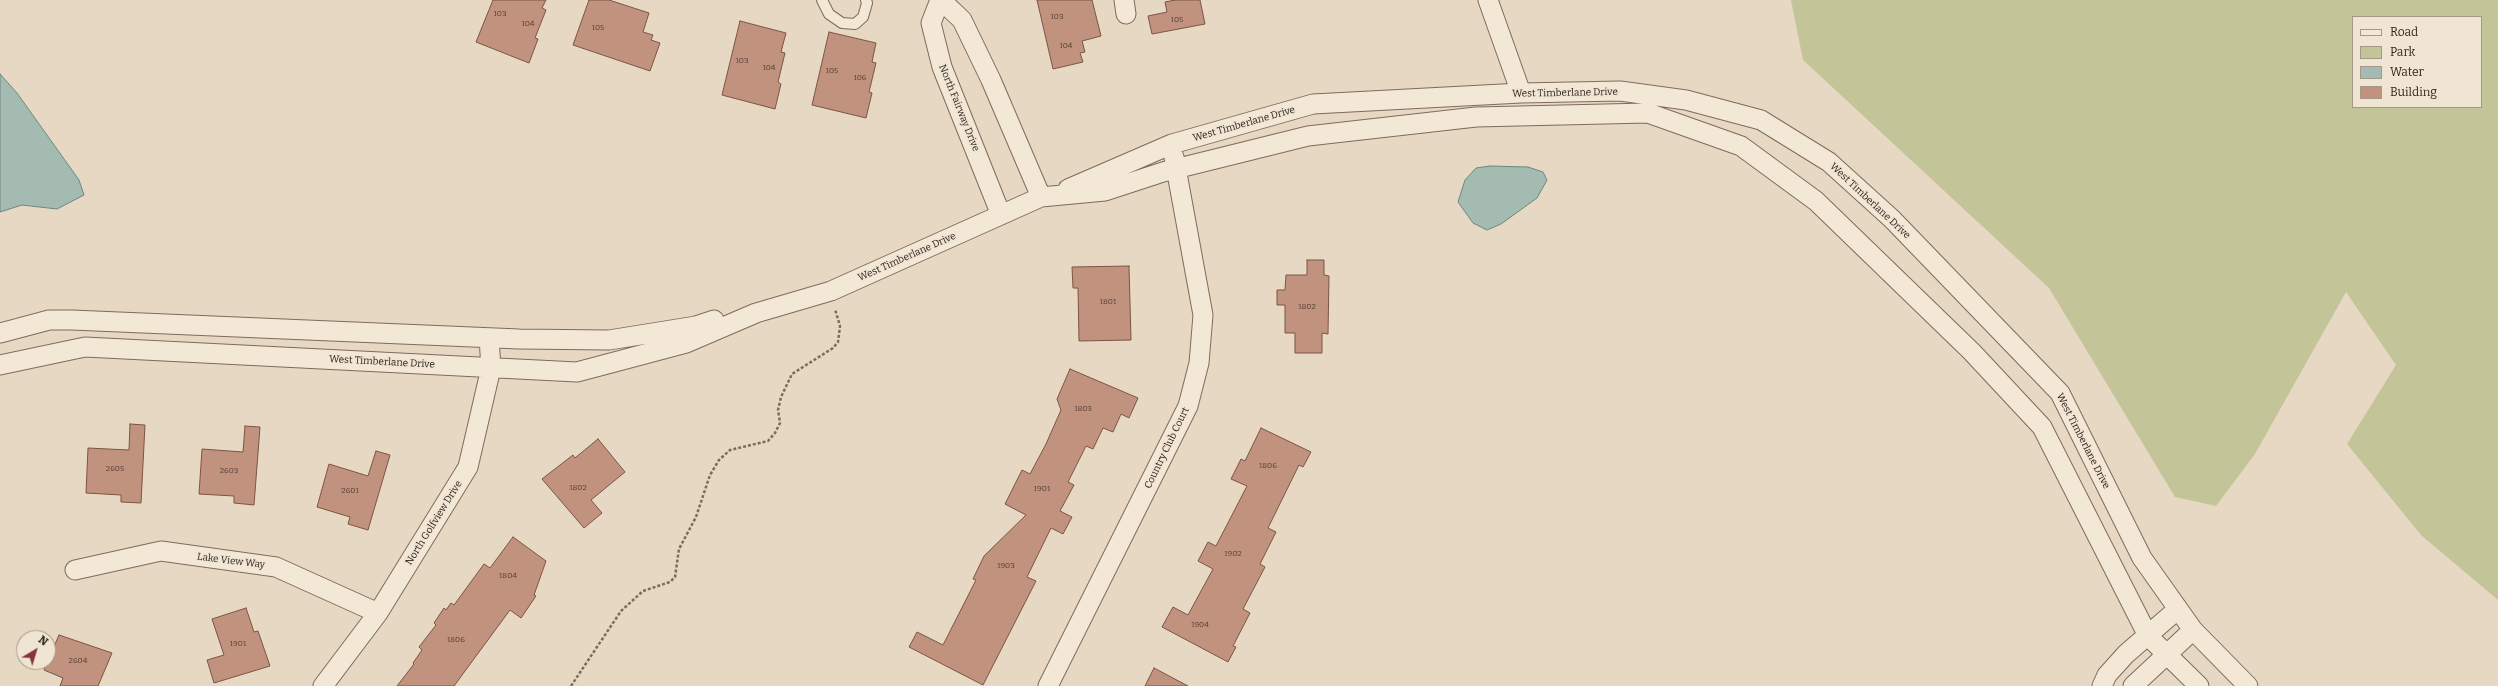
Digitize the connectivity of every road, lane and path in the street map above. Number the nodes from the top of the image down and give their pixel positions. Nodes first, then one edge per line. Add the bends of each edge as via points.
1 (822, 0) edge
2 (866, 0) edge
3 (940, 0) edge
4 (1488, 0) edge
5 (1521, 93) junction
6 (1172, 144) junction
7 (1177, 168) junction
8 (1048, 196) junction
9 (1001, 215) junction
10 (827, 292) junction
11 (756, 313) junction
12 (0, 333) edge
13 (489, 338) junction
14 (0, 365) edge
15 (491, 368) junction
16 (75, 570) dead end
17 (2178, 608) junction
18 (378, 614) junction
19 (2192, 630) junction
20 (2148, 636) junction
21 (2166, 654) junction
22 (323, 686) edge
23 (571, 686) edge
24 (1048, 686) edge
25 (2102, 686) edge
26 (2133, 686) edge
27 (2199, 686) edge
28 (2248, 686) edge

1 - 2 lane via 828,14 842,23 855,24 863,17 868,3
3 - 8 street, North Fairway Drive via 962,20
3 - 9 street, North Fairway Drive via 931,23 942,67
4 - 5 street
5 - 6 street, West Timberlane Drive via 1313,104
5 - 17 street, West Timberlane Drive via 1620,91 1686,100 1761,120 1829,162 1892,219 2060,394 2142,558
6 - 7 street, Country Club Court
6 - 8 street, West Timberlane Drive
7 - 8 street, West Timberlane Drive via 1105,191
7 - 20 street, West Timberlane Drive via 1308,136 1476,117 1648,113 1741,146 1816,201 1972,352 2042,427
7 - 24 street, Country Club Court via 1203,315 1199,362 1188,406
8 - 9 street, West Timberlane Drive
9 - 10 street, West Timberlane Drive
10 - 11 street, West Timberlane Drive
10 - 23 path via 840,326 838,342 833,348 792,374 785,384 778,410 780,423 768,441 730,450 719,460 710,475 696,517 679,549 675,577 670,582 643,591 621,611
11 - 13 street, West Timberlane Drive via 738,312 696,326 609,340
11 - 15 street, West Timberlane Drive via 686,343 578,372
12 - 13 street, West Timberlane Drive via 50,320 72,320
13 - 15 street, North Golfview Drive
14 - 15 street, West Timberlane Drive via 85,347
15 - 18 street, North Golfview Drive via 468,467
16 - 18 street, Lake View Way via 161,552 276,567
17 - 19 street, West Timberlane Drive
17 - 20 street
18 - 22 street, North Golfview Drive
19 - 21 street
19 - 28 street, West Timberlane Drive
20 - 21 street, West Timberlane Drive
20 - 25 street via 2106,675
21 - 26 street
21 - 27 street, West Timberlane Drive

